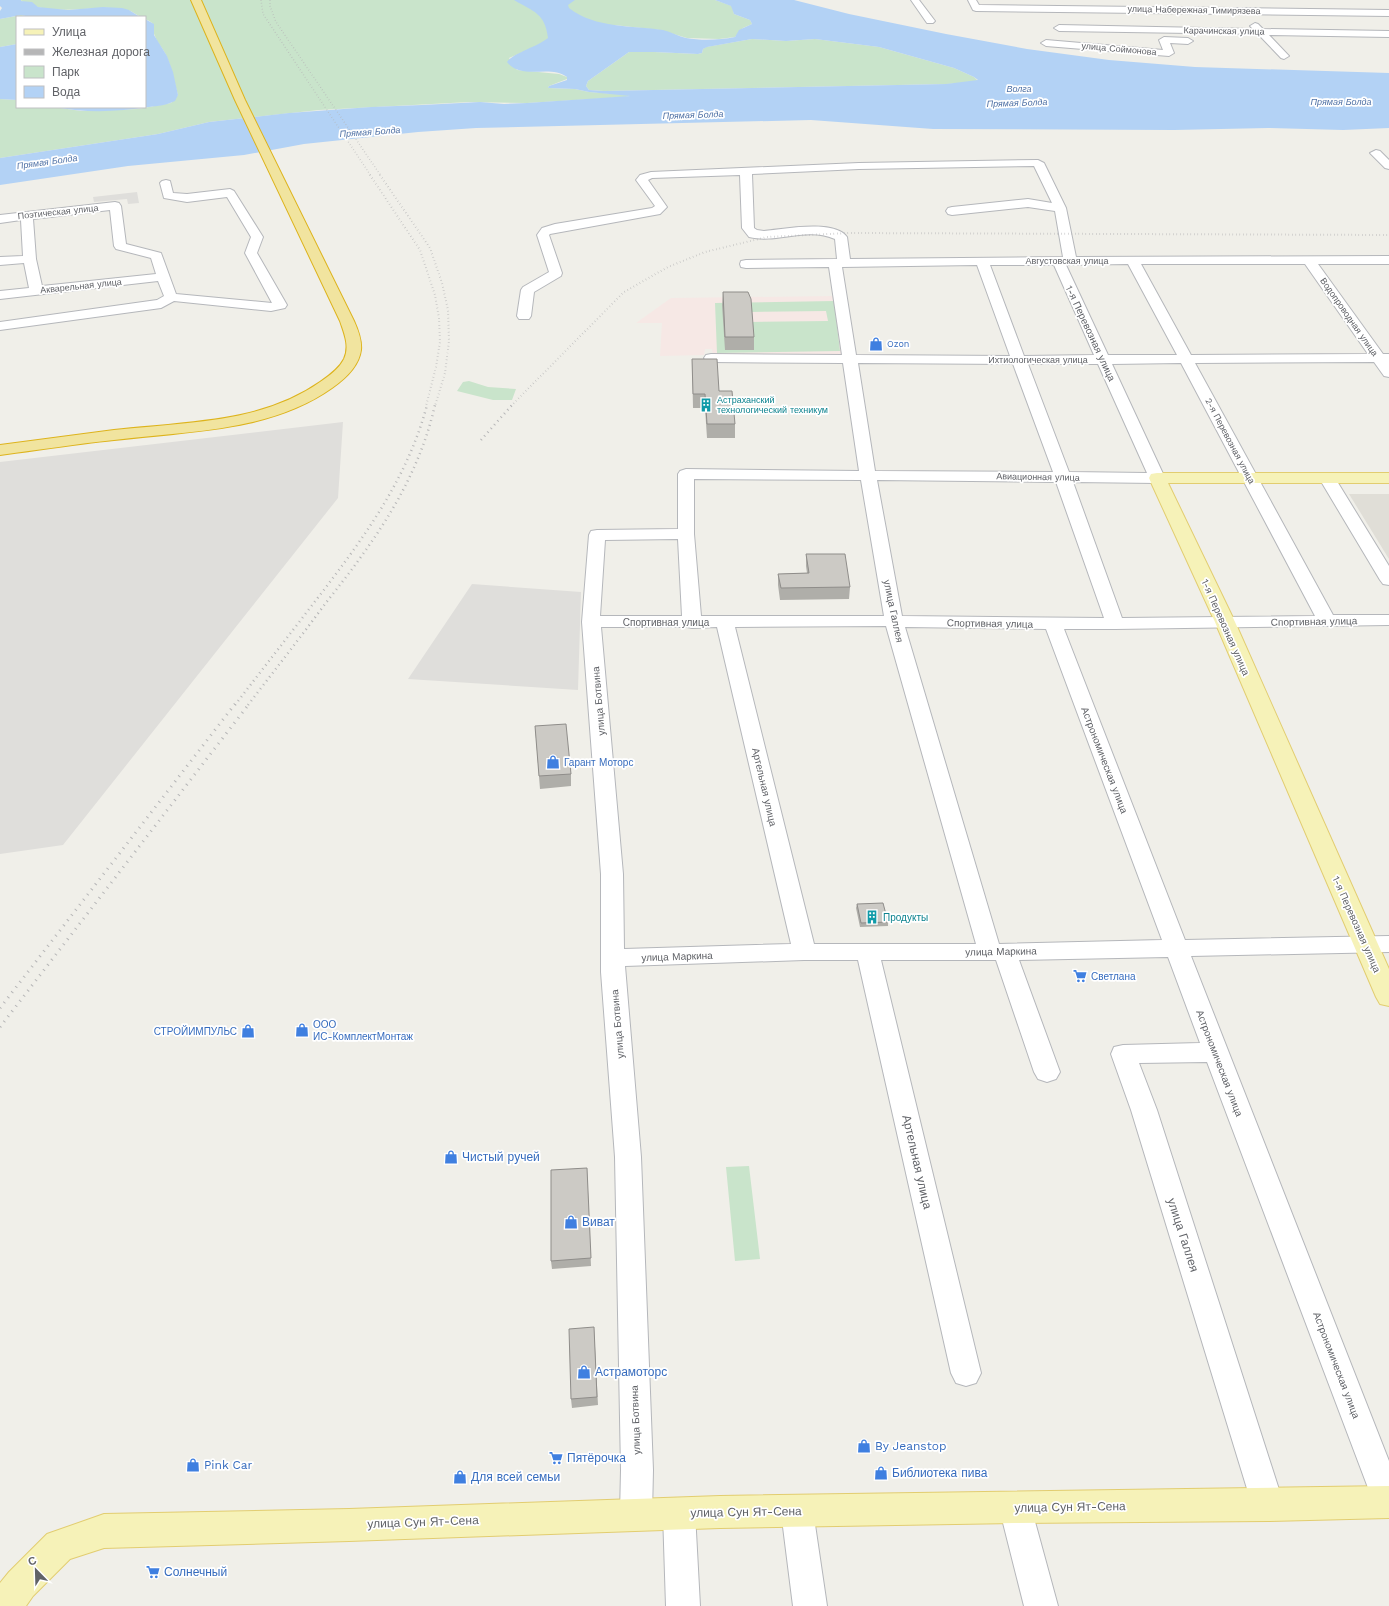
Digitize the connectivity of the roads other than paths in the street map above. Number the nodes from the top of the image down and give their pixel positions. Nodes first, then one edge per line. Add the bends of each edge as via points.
1 (196, 0) edge
2 (915, 0) edge
3 (1236, 0) edge
4 (974, 4) edge
5 (1134, 4) edge
6 (1244, 11) junction
7 (1389, 13) edge
8 (930, 21) dead end
9 (1059, 28) dead end
10 (1260, 32) junction
11 (1389, 34) edge
12 (1201, 41) dead end
13 (1239, 41) dead end
14 (1269, 41) junction
15 (1046, 43) dead end
16 (1284, 56) dead end
17 (220, 79) dead end
18 (234, 100) junction
19 (241, 129) dead end
20 (1376, 153) dead end
21 (1389, 166) edge
22 (746, 170) junction
23 (166, 184) dead end
24 (1060, 208) junction
25 (952, 211) dead end
26 (27, 216) junction
27 (0, 219) edge
28 (287, 230) dead end
29 (30, 259) junction
30 (0, 260) edge
31 (1064, 260) junction
32 (1308, 260) junction
33 (1389, 260) edge
34 (982, 261) junction
35 (1133, 261) junction
36 (840, 263) junction
37 (746, 264) dead end
38 (163, 277) junction
39 (36, 291) junction
40 (0, 295) edge
41 (171, 297) junction
42 (524, 316) dead end
43 (0, 326) edge
44 (711, 358) edge
45 (1383, 358) edge
46 (850, 359) junction
47 (1186, 359) junction
48 (1020, 360) junction
49 (1104, 360) junction
50 (1389, 374) edge
51 (0, 443) edge
52 (0, 450) edge
53 (868, 475) junction
54 (1064, 478) junction
55 (1157, 478) junction
56 (1250, 478) junction
57 (1327, 478) junction
58 (1389, 478) edge
59 (686, 534) junction
60 (1389, 580) edge
61 (894, 621) junction
62 (1327, 621) junction
63 (591, 622) junction
64 (725, 622) junction
65 (1225, 622) junction
66 (1388, 622) edge
67 (692, 623) junction
68 (1053, 623) junction
69 (1115, 624) junction
70 (1366, 944) junction
71 (1389, 944) edge
72 (1177, 948) junction
73 (869, 951) junction
74 (804, 952) junction
75 (997, 952) junction
76 (613, 958) junction
77 (1389, 997) edge
78 (1216, 1052) junction
79 (1047, 1072) dead end
80 (966, 1373) dead end
81 (1389, 1502) edge
82 (1268, 1505) junction
83 (1015, 1507) junction
84 (797, 1511) junction
85 (679, 1513) junction
86 (636, 1514) junction
87 (4, 1606) edge
88 (682, 1606) edge
89 (810, 1606) edge
90 (1041, 1606) edge

1 - 18 highway
2 - 8 street
3 - 6 street
4 - 5 street, улица Набережная Тимирязева
5 - 6 street, улица Набережная Тимирязева
6 - 7 street, улица Набережная Тимирязева
6 - 10 street
9 - 10 street, Карачинская улица
10 - 11 street, Карачинская улица
10 - 14 street
12 - 15 street, улица Соймонова via 1164,40 1169,53
13 - 14 street
14 - 16 street
17 - 18 highway
18 - 19 highway
18 - 52 highway via 347,321 353,338 353,354 342,372 324,388 298,403 263,414 223,423
20 - 21 street
22 - 24 street, 1-я Перевозная улица via 1038,163
22 - 36 street, улица Галлея via 748,228 753,234 813,229 834,233 841,237
22 - 42 street via 644,177 642,180 661,207 656,211 546,231 542,235 556,273 528,290
23 - 41 street via 168,196 187,198 230,193 257,238 251,253 280,306
24 - 25 street via 1028,203
24 - 31 street, 1-я Перевозная улица
26 - 27 street, Поэтическая улица
26 - 29 street
26 - 38 street, Поэтическая улица via 115,206 120,246 157,256
28 - 51 highway via 334,322 340,339 339,354 328,371 312,385 291,397 266,406 220,416
29 - 30 street
29 - 39 street
31 - 34 street, Августовская улица
31 - 35 street, Августовская улица
31 - 49 street, 1-я Перевозная улица
32 - 33 street, Августовская улица
32 - 35 street, Августовская улица
32 - 45 street, Водопроводная улица
34 - 36 street, Августовская улица
34 - 48 street
35 - 47 street, 2-я Перевозная улица
36 - 37 street, Августовская улица
36 - 46 street, улица Галлея
38 - 39 street, Акварельная улица
38 - 41 street
39 - 40 street, Акварельная улица
41 - 43 street via 161,304
44 - 46 street, Ихтиологическая улица
45 - 47 street, Ихтиологическая улица
45 - 50 street, Водопроводная улица
46 - 48 street, Ихтиологическая улица
46 - 53 street, улица Галлея
47 - 49 street, Ихтиологическая улица
47 - 56 street, 2-я Перевозная улица
48 - 49 street, Ихтиологическая улица
48 - 54 street
49 - 55 street, 1-я Перевозная улица
53 - 54 street, Авиационная улица
53 - 59 street, Авиационная улица via 686,474
53 - 61 street, улица Галлея
54 - 55 street, Авиационная улица
54 - 69 street
55 - 56 main road, Авиационная улица
55 - 65 main road, 1-я Перевозная улица
56 - 57 main road, Авиационная улица
56 - 62 street, 2-я Перевозная улица
57 - 58 main road, Авиационная улица
57 - 60 street
59 - 63 street, улица Ботвина via 597,535
59 - 67 street
61 - 64 street, Спортивная улица
61 - 68 street, Спортивная улица
61 - 75 street, улица Галлея
62 - 65 street, Спортивная улица
62 - 66 street, Спортивная улица
63 - 67 street, Спортивная улица
63 - 76 street, улица Ботвина via 612,874
64 - 67 street, Спортивная улица
64 - 74 street, Артельная улица
65 - 69 street, Спортивная улица
65 - 70 main road, 1-я Перевозная улица
68 - 69 street, Спортивная улица
68 - 72 street, Астрономическая улица
70 - 71 street, улица Маркина
70 - 72 street, улица Маркина
70 - 77 main road, 1-я Перевозная улица
72 - 75 street, улица Маркина
72 - 78 street, Астрономическая улица
73 - 74 street, улица Маркина
73 - 75 street, улица Маркина
73 - 80 street, Артельная улица via 870,966
74 - 76 street, улица Маркина
75 - 79 street, улица Галлея
76 - 86 street, улица Ботвина via 628,1156
78 - 81 street, Астрономическая улица
78 - 82 street, улица Галлея via 1123,1054 1144,1110
81 - 82 main road, улица Сун Ят-Сена
82 - 83 main road, улица Сун Ят-Сена
83 - 84 main road, улица Сун Ят-Сена
83 - 90 street
84 - 85 main road, улица Сун Ят-Сена
84 - 89 street
85 - 86 main road, улица Сун Ят-Сена
85 - 88 street
86 - 87 main road, улица Сун Ят-Сена via 104,1531 59,1546 21,1584

